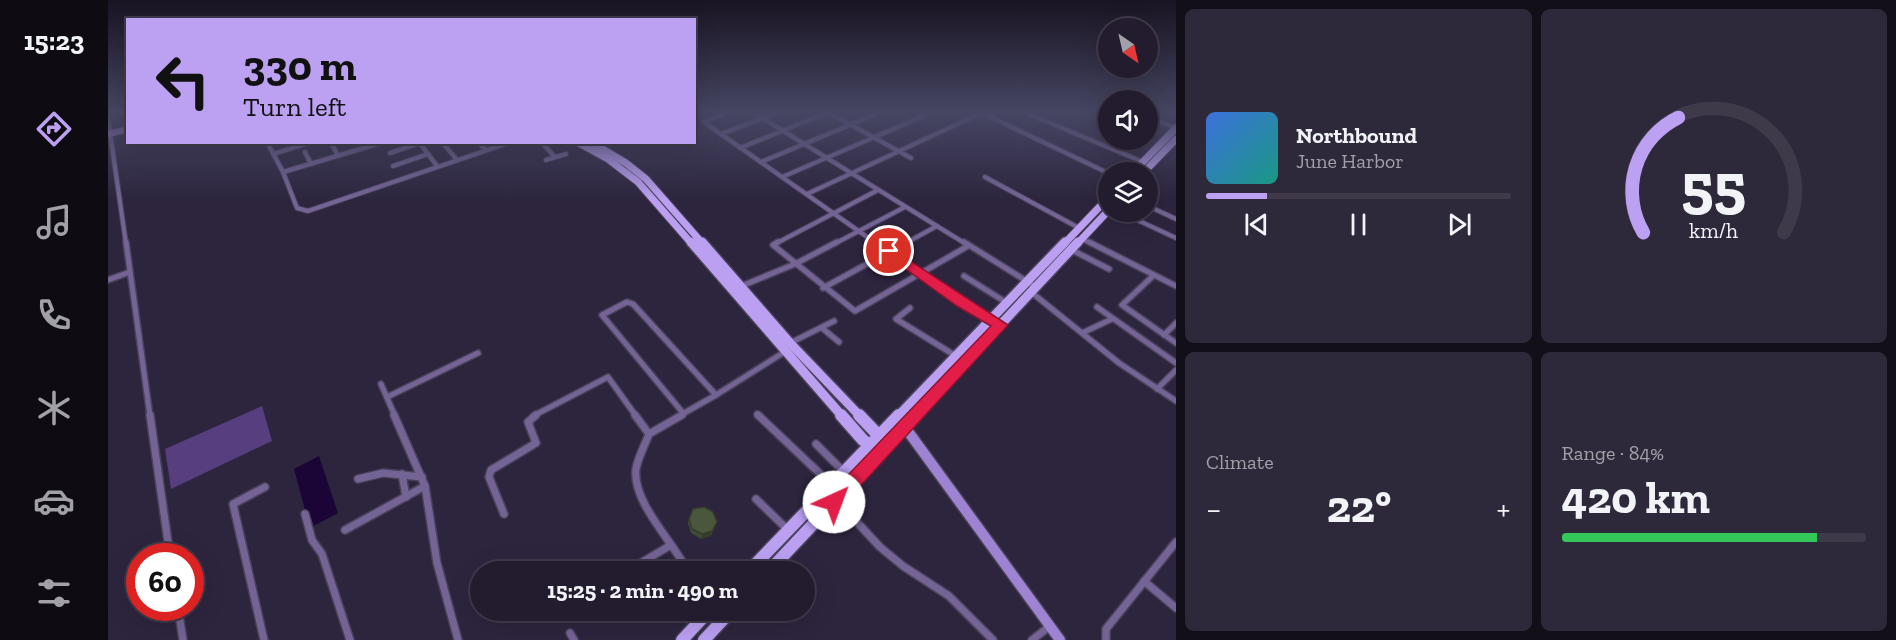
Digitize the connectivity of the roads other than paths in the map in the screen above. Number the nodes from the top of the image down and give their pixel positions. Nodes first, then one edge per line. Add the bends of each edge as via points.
1 (111, 141) edge
2 (730, 141) edge
3 (757, 141) edge
4 (799, 141) edge
5 (811, 141) edge
6 (867, 141) edge
7 (879, 141) edge
8 (919, 141) edge
9 (1040, 141) edge
10 (1093, 141) edge
11 (1164, 141) edge
12 (1174, 141) edge
13 (268, 144) edge
14 (306, 144) edge
15 (332, 144) dead end
16 (355, 144) edge
17 (378, 144) edge
18 (416, 144) edge
19 (420, 144) edge
20 (444, 144) edge
21 (480, 144) edge
22 (505, 144) edge
23 (543, 144) edge
24 (580, 144) edge
25 (594, 144) edge
26 (804, 144) junction
27 (740, 148) junction
28 (358, 150) junction
29 (486, 150) junction
30 (898, 151) junction
31 (305, 152) dead end
32 (390, 153) dead end
33 (273, 154) junction
34 (428, 154) junction
35 (566, 154) dead end
36 (338, 156) junction
37 (555, 157) junction
38 (826, 158) junction
39 (911, 158) dead end
40 (457, 160) junction
41 (546, 160) dead end
42 (761, 162) junction
43 (1143, 162) joint
44 (1154, 162) edge
45 (626, 163) junction
46 (311, 164) junction
47 (393, 166) dead end
48 (438, 166) junction
49 (618, 166) junction
50 (1098, 168) edge
51 (283, 172) junction
52 (851, 173) junction
53 (782, 177) junction
54 (985, 177) dead end
55 (647, 186) junction
56 (878, 190) junction
57 (807, 194) junction
58 (905, 207) junction
59 (1158, 211) edge
60 (1098, 212) edge
61 (833, 213) junction
62 (1098, 217) edge
63 (1176, 219) edge
64 (1142, 222) edge
65 (937, 226) junction
66 (1079, 228) junction
67 (860, 231) junction
68 (1176, 238) edge
69 (1082, 239) junction
70 (968, 246) junction
71 (1072, 250) junction
72 (889, 251) junction
73 (795, 264) junction
74 (1109, 269) dead end
75 (130, 272) junction
76 (920, 273) junction
77 (1154, 275) junction
78 (964, 276) dead end
79 (108, 280) edge
80 (1024, 285) junction
81 (1176, 286) edge
82 (740, 287) junction
83 (823, 288) junction
84 (730, 290) junction
85 (1034, 290) junction
86 (1007, 303) junction
87 (1096, 307) dead end
88 (910, 308) dead end
89 (1112, 319) junction
90 (990, 320) junction
91 (834, 321) dead end
92 (1176, 323) edge
93 (1000, 326) junction
94 (822, 328) junction
95 (1082, 333) junction
96 (1164, 335) junction
97 (839, 342) dead end
98 (1176, 343) edge
99 (787, 348) junction
100 (478, 353) dead end
101 (956, 356) junction
102 (1176, 363) edge
103 (1176, 370) edge
104 (381, 384) dead end
105 (1156, 389) junction
106 (716, 395) junction
107 (387, 397) junction
108 (1176, 401) edge
109 (683, 413) junction
110 (757, 414) dead end
111 (893, 421) junction
112 (903, 429) junction
113 (649, 434) junction
114 (874, 441) junction
115 (816, 444) dead end
116 (884, 449) junction
117 (844, 472) junction
118 (402, 474) junction
119 (422, 477) junction
120 (358, 479) dead end
121 (854, 481) junction
122 (831, 485) junction
123 (425, 486) junction
124 (265, 487) dead end
125 (841, 495) junction
126 (406, 497) junction
127 (756, 499) dead end
128 (305, 514) dead end
129 (504, 514) dead end
130 (345, 530) dead end
131 (788, 530) junction
132 (1176, 542) edge
133 (168, 543) edge
134 (671, 545) junction
135 (644, 561) edge
136 (681, 561) edge
137 (758, 561) edge
138 (778, 561) edge
139 (1144, 582) junction
140 (1176, 608) edge
141 (180, 621) edge
142 (722, 621) edge
143 (698, 622) edge
144 (1050, 626) junction
145 (183, 640) edge
146 (264, 640) edge
147 (350, 640) edge
148 (458, 640) edge
149 (682, 640) edge
150 (704, 640) edge
151 (993, 640) edge
152 (1032, 640) edge
153 (1060, 640) edge
154 (1106, 640) edge

1 - 75 street
2 - 27 street
3 - 27 street
4 - 26 street
5 - 26 street
6 - 38 street
7 - 30 street
8 - 30 street
9 - 50 street
10 - 43 street
11 - 43 main road
12 - 44 main road
13 - 33 street
14 - 33 street
15 - 36 street
16 - 28 street
17 - 28 street
18 - 32 street
19 - 34 street
20 - 40 street
21 - 29 street
22 - 29 street
23 - 37 street
24 - 49 main road
25 - 45 main road
26 - 38 street
26 - 42 street
27 - 42 street
28 - 36 street
29 - 40 street
30 - 39 street
30 - 52 street
31 - 46 street
33 - 51 street
34 - 47 street
34 - 48 street
35 - 37 street
36 - 46 street
37 - 41 street
38 - 52 street
38 - 53 street
40 - 48 street
42 - 53 street
45 - 49 main road
45 - 55 main road
46 - 51 street
48 - 51 street via 308,211 297,208
49 - 55 main road
52 - 56 street
52 - 57 street
53 - 57 street
54 - 66 street
55 - 82 main road
55 - 84 main road
56 - 58 street
56 - 61 street
57 - 61 street
58 - 65 street
58 - 67 street
59 - 63 street
60 - 66 main road
61 - 67 street
61 - 73 street via 774,243
62 - 69 main road
64 - 68 street
65 - 70 street
65 - 72 street
66 - 80 main road
67 - 72 street
67 - 73 street
69 - 71 main road
69 - 77 street
70 - 76 street
70 - 80 street
71 - 74 street
71 - 85 main road
72 - 76 street
72 - 83 street
73 - 82 street
73 - 83 street
75 - 79 street
75 - 133 street
76 - 83 street via 855,311
76 - 90 street
77 - 81 street
77 - 96 street via 1122,305
78 - 86 street
80 - 85 street
80 - 86 main road
82 - 84 street
82 - 99 main road
84 - 99 main road
85 - 93 main road
85 - 95 street
86 - 90 main road
87 - 89 street
88 - 101 street via 896,319
89 - 95 street
89 - 102 street
90 - 93 street
90 - 101 main road
91 - 94 street
92 - 96 street
93 - 112 main road
94 - 97 street
94 - 99 street
95 - 105 street
96 - 98 street
99 - 106 street
99 - 114 main road
100 - 107 street
101 - 111 main road
103 - 105 street
104 - 107 street
105 - 108 street
106 - 109 street
106 - 109 street via 633,304 627,302 602,315
107 - 119 street
109 - 113 street
110 - 122 street
111 - 112 street
111 - 114 main road
112 - 116 main road
112 - 144 street
113 - 129 street via 608,377 530,417 528,422 536,443 491,470 489,477
113 - 134 street via 637,477 645,501
114 - 116 main road
114 - 117 main road
115 - 117 street
116 - 121 main road
117 - 121 street
117 - 122 main road
118 - 119 street
118 - 120 street via 383,473
118 - 126 street
119 - 123 street
121 - 125 main road
122 - 125 street
122 - 131 main road
123 - 126 street
123 - 148 street via 437,563
124 - 146 street via 233,504
125 - 138 main road
125 - 151 street via 854,519 880,547 949,597
126 - 130 street
127 - 131 street
128 - 147 street
131 - 137 main road
132 - 139 street
134 - 135 street
134 - 136 street
139 - 140 street
139 - 154 street via 1106,628
141 - 145 street
142 - 150 main road
143 - 149 main road
144 - 152 street
144 - 153 street

